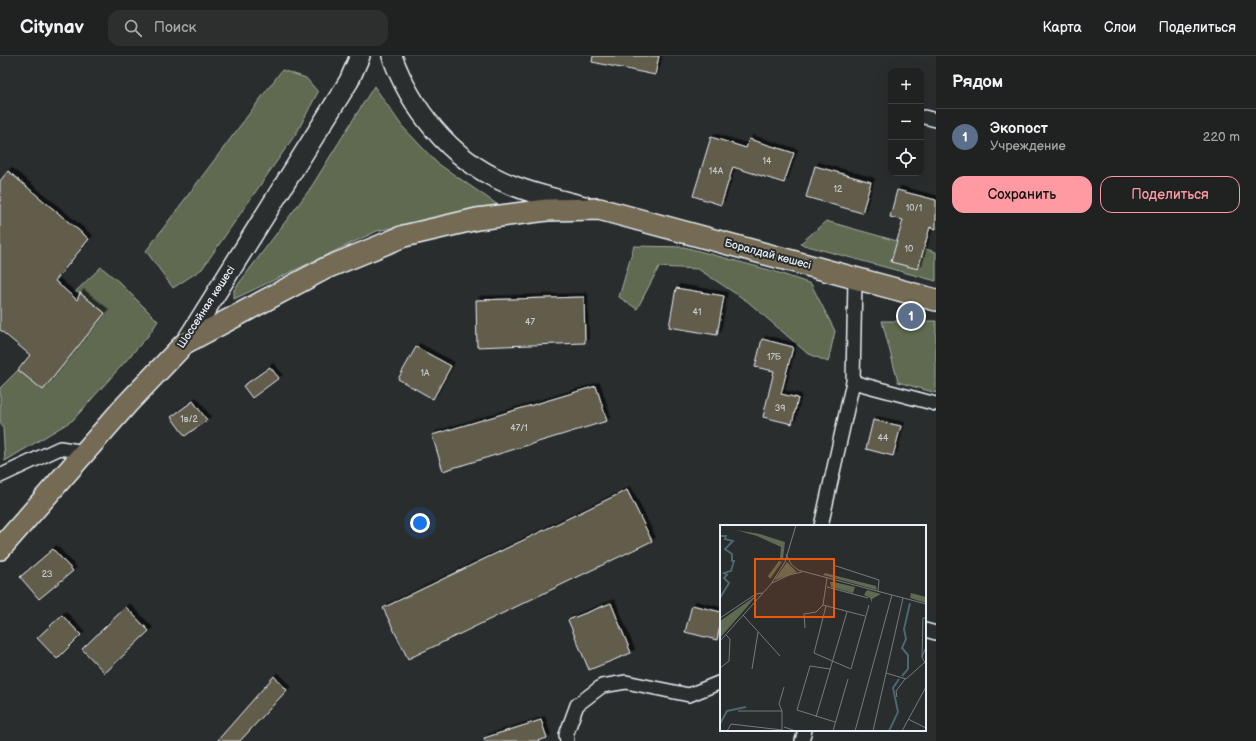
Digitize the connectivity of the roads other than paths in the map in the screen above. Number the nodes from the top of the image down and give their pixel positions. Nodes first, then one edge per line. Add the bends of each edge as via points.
1 (360, 56) edge
2 (392, 56) edge
3 (599, 209) junction
4 (855, 278) junction
5 (936, 300) edge
6 (185, 343) junction
7 (853, 382) junction
8 (936, 404) edge
9 (85, 452) junction
10 (0, 476) edge
11 (821, 525) edge
12 (0, 550) edge
13 (926, 630) edge
14 (936, 633) edge
15 (720, 682) edge
16 (805, 731) edge
17 (567, 741) edge
18 (802, 741) edge

1 - 6 main road, Шоссейная көшесі via 349,81
2 - 3 main road via 400,80 420,110 444,141 471,163 514,186
3 - 4 main road, Боралдай көшесі
3 - 6 main road, Боралдай көшесі via 547,210 477,219 404,236 326,268
4 - 5 main road, Боралдай көшесі
4 - 7 street
6 - 9 main road, Шоссейная көшесі
7 - 8 street
7 - 11 street
9 - 10 street via 60,448
9 - 12 main road, Шоссейная көшесі
13 - 14 street
15 - 17 street via 689,696 626,682 602,686 577,705 566,735
16 - 18 street

